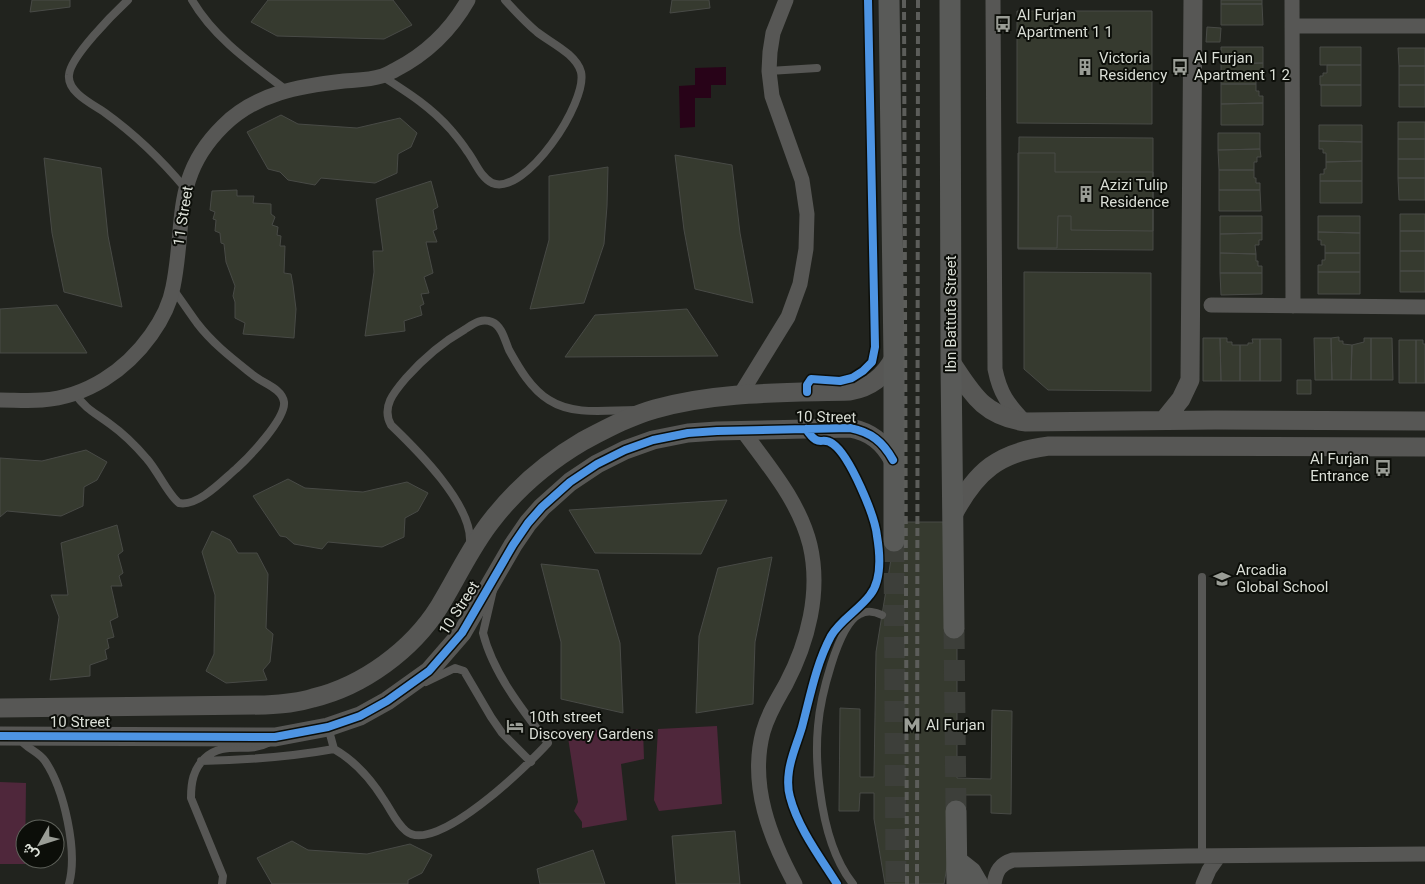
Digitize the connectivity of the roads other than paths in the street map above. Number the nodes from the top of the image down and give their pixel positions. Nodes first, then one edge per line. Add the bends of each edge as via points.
1 (128, 0) edge
2 (192, 0) edge
3 (468, 0) edge
4 (505, 0) edge
5 (786, 0) edge
6 (889, 0) edge
7 (950, 0) edge
8 (993, 0) edge
9 (1193, 0) edge
10 (1292, 0) edge
11 (1292, 26) junction
12 (1425, 26) edge
13 (817, 68) dead end
14 (769, 71) junction
15 (382, 76) junction
16 (286, 90) junction
17 (185, 188) junction
18 (173, 289) junction
19 (1210, 305) dead end
20 (1293, 306) junction
21 (1425, 307) edge
22 (894, 358) junction
23 (951, 362) junction
24 (75, 394) junction
25 (740, 395) junction
26 (0, 400) edge
27 (654, 409) junction
28 (1164, 420) junction
29 (1425, 421) edge
30 (1025, 422) junction
31 (763, 430) junction
32 (743, 431) junction
33 (653, 440) junction
34 (1425, 447) edge
35 (760, 456) junction
36 (893, 460) junction
37 (953, 515) junction
38 (894, 541) tunnel mouth
39 (470, 552) junction
40 (1202, 577) dead end
41 (493, 582) junction
42 (882, 615) dead end
43 (954, 628) tunnel mouth
44 (409, 686) junction
45 (0, 708) edge
46 (328, 728) junction
47 (9, 736) edge
48 (275, 737) junction
49 (334, 749) junction
50 (201, 762) junction
51 (531, 762) junction
52 (956, 811) tunnel mouth
53 (1425, 854) edge
54 (1187, 856) junction
55 (1202, 856) junction
56 (1218, 856) junction
57 (957, 861) junction
58 (69, 884) edge
59 (222, 884) edge
60 (795, 884) edge
61 (853, 884) edge
62 (957, 884) edge
63 (978, 884) edge
64 (994, 884) edge
65 (1202, 884) edge

1 - 17 lane via 73,63 68,74 70,83 76,92 130,131 160,158
2 - 16 lane via 225,41
3 - 15 street, 11 Street via 432,46
4 - 15 lane via 576,62 582,80 570,115 557,138 540,159 511,183 502,185 486,180 436,114
5 - 14 street via 773,33
6 - 22 main road
7 - 23 main road, Ibn Battuta Street
8 - 30 street via 995,369 998,386 1005,399
9 - 28 street via 1190,380 1181,399
10 - 11 street
11 - 12 street
11 - 20 street
13 - 14 lane
14 - 25 street via 772,96 802,180 807,214 806,249 800,284 788,317
15 - 16 street, 11 Street
16 - 17 street, 11 Street via 262,98 224,125 195,163
17 - 18 street, 11 Street
18 - 24 street, 11 Street via 158,324 140,351 120,369
18 - 24 lane via 216,344 282,397 283,410 261,444 203,496 188,503 179,503 136,446 87,408
19 - 20 street
20 - 21 street
22 - 25 street, 10 Street via 881,376 862,389
22 - 36 main road
23 - 30 street via 983,405 996,414
23 - 37 main road, Ibn Battuta Street
24 - 26 street, 11 Street via 43,400
25 - 27 street, 10 Street
27 - 33 street via 658,425
27 - 39 street, 10 Street via 582,442 549,464 492,519
27 - 39 lane via 584,410 550,401 529,381 496,325 486,320 479,321 433,350 402,383 386,410 391,425 433,470 467,520
28 - 29 street
28 - 30 street
31 - 32 street, 10 Street
31 - 35 street
31 - 36 street, 10 Street via 861,430 881,442
32 - 33 street, 10 Street via 717,430
32 - 35 street
33 - 41 street, 10 Street via 597,464 570,482 533,518
34 - 37 street via 1029,448 991,465 975,479
35 - 60 street via 796,508 810,545 813,565 813,604 806,632 786,684 771,709 759,757 763,806 775,843
36 - 38 main road
37 - 43 main road, Ibn Battuta Street
39 - 45 street, 10 Street via 438,609 417,635 368,674 315,698 265,705
40 - 55 lane
41 - 44 street, 10 Street via 462,633 429,671
41 - 51 lane via 485,639 511,692 548,744
42 - 61 lane via 874,611 860,614 850,623 834,656 818,726 818,774 825,821 834,850
44 - 46 street, 10 Street via 360,716
44 - 51 lane via 460,668 502,733
46 - 48 street, 10 Street
46 - 49 lane
47 - 48 street, 10 Street
47 - 58 lane via 35,750 46,761 61,794 72,855
48 - 50 lane via 260,746 215,750
49 - 50 lane via 296,756
49 - 51 lane via 358,766 400,824 418,836 430,834 484,803
50 - 59 lane via 191,785 191,798 222,876
52 - 57 main road
53 - 56 street
54 - 55 street
54 - 64 street via 1014,860 999,868
54 - 65 street
55 - 56 street
56 - 65 street
57 - 62 main road
57 - 63 main road via 971,872

